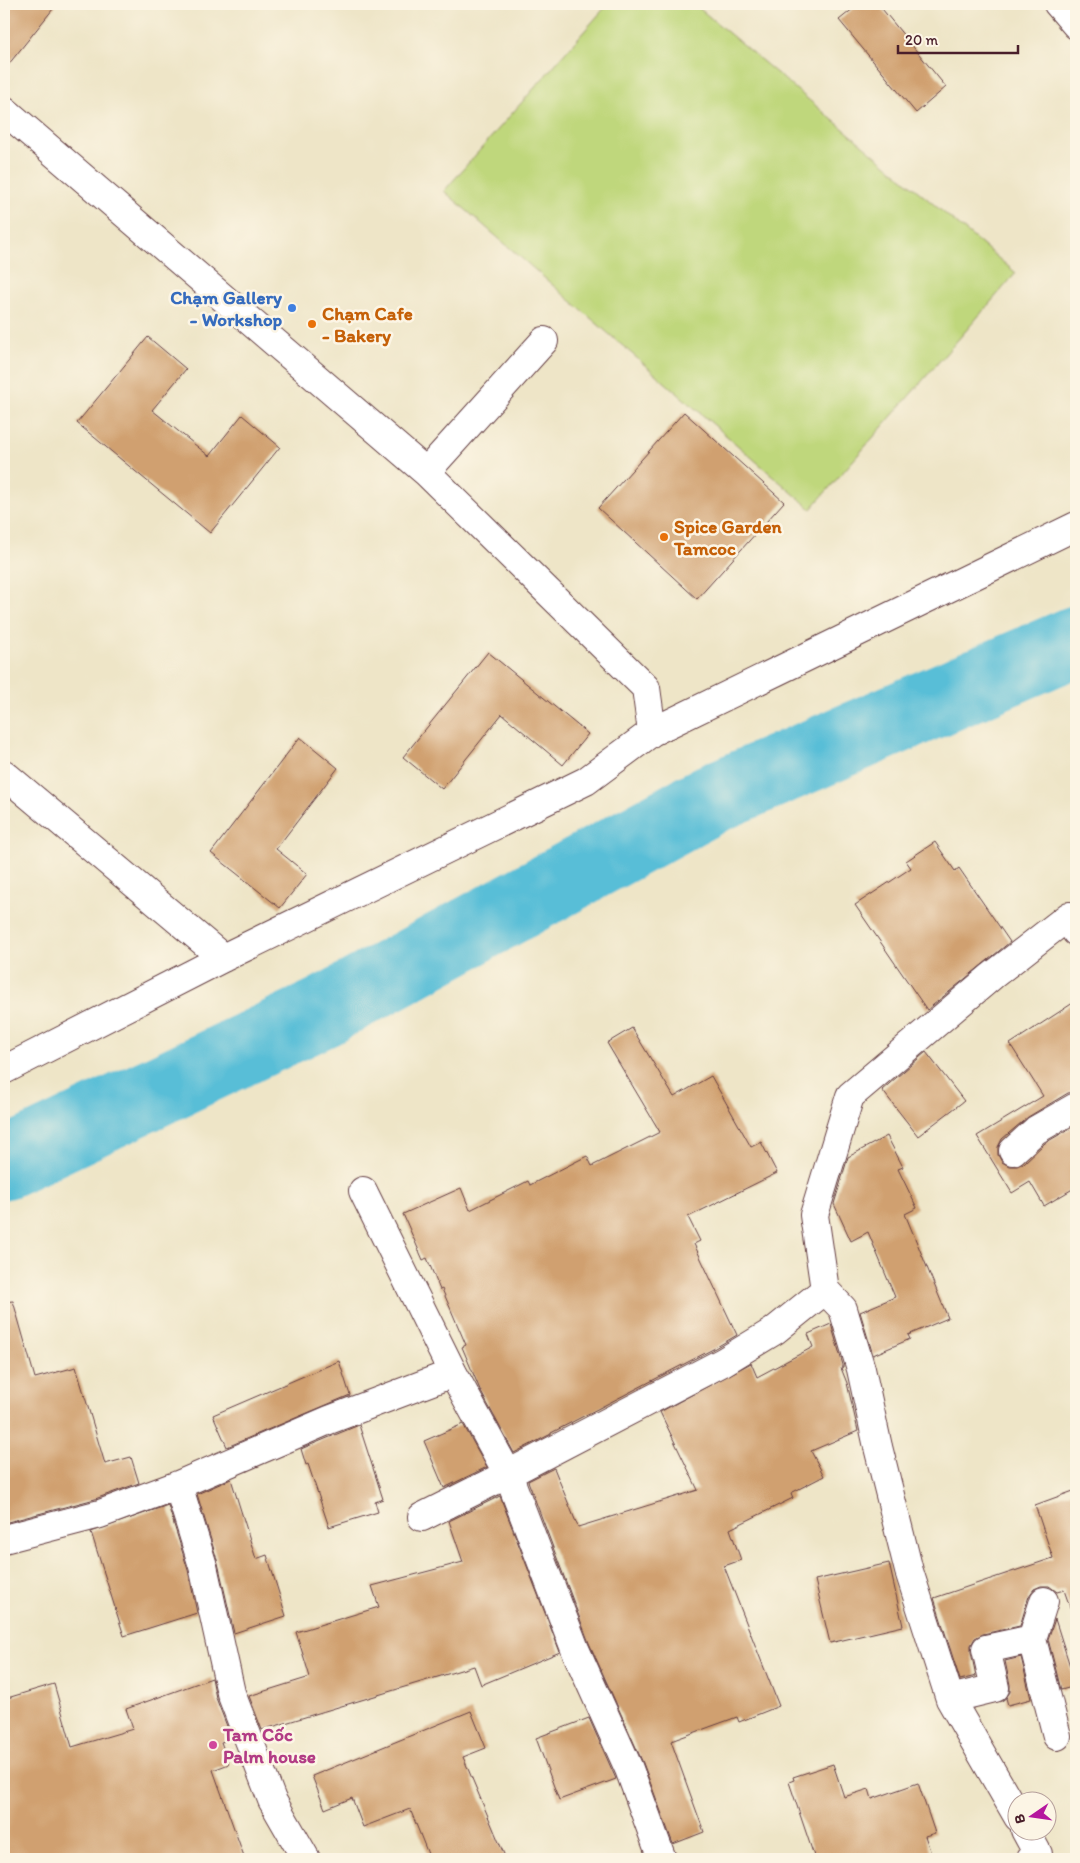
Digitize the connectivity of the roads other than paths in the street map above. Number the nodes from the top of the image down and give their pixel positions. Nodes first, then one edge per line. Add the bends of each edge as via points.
1 (1058, 4) edge
2 (1076, 26) edge
3 (4, 110) edge
4 (544, 341) dead end
5 (426, 472) junction
6 (1076, 526) edge
7 (652, 732) junction
8 (4, 774) edge
9 (1076, 932) edge
10 (222, 958) junction
11 (4, 1070) edge
12 (1076, 1107) edge
13 (1014, 1151) dead end
14 (363, 1191) dead end
15 (825, 1290) junction
16 (453, 1373) junction
17 (508, 1474) junction
18 (178, 1485) junction
19 (422, 1517) dead end
20 (4, 1539) edge
21 (1044, 1601) dead end
22 (1032, 1639) junction
23 (950, 1698) junction
24 (1058, 1736) dead end
25 (1008, 1800) edge
26 (1030, 1840) edge
27 (306, 1859) edge
28 (662, 1859) edge
29 (1030, 1859) edge

1 - 2 street
3 - 5 street
4 - 5 street
5 - 7 street via 646,688
6 - 7 street
7 - 10 street via 586,781
8 - 10 street
9 - 15 street via 1068,916 850,1096 814,1215
10 - 11 street
12 - 13 street via 1036,1130
14 - 16 street
15 - 17 street via 774,1331 723,1362
15 - 23 street via 843,1309 861,1369 909,1571
16 - 17 street
16 - 18 street via 329,1420
17 - 19 street
17 - 28 street via 575,1649 629,1770
18 - 20 street via 100,1514
18 - 27 street via 203,1566 231,1693 272,1800
21 - 22 street
22 - 23 street via 986,1649 995,1688
22 - 24 street
23 - 25 street
26 - 29 street via 1038,1854

